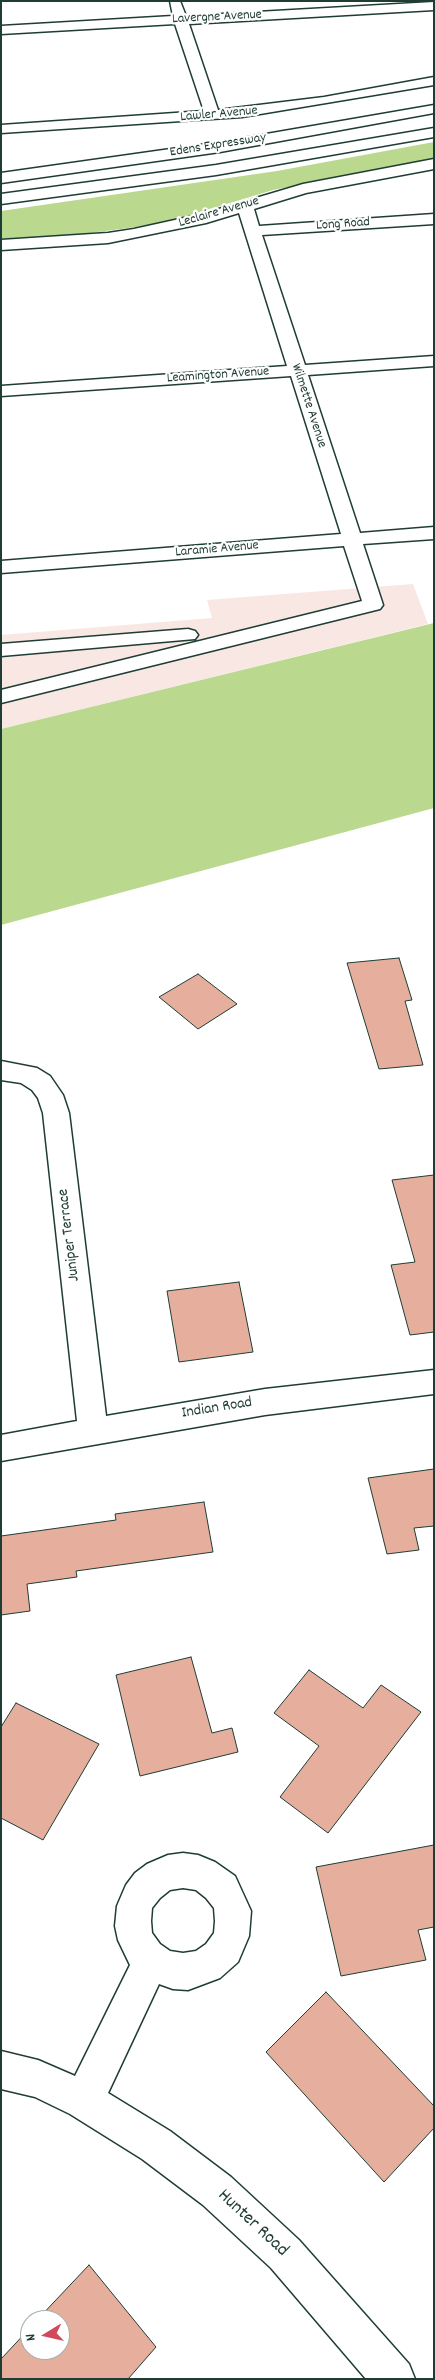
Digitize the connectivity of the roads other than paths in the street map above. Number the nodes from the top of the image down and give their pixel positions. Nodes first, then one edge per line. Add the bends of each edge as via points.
1 (175, 1) edge
2 (434, 6) edge
3 (181, 20) junction
4 (1, 30) edge
5 (434, 81) edge
6 (434, 109) edge
7 (213, 116) junction
8 (1, 129) edge
9 (434, 132) edge
10 (434, 164) edge
11 (1, 178) edge
12 (1, 199) edge
13 (245, 206) junction
14 (434, 219) edge
15 (252, 231) junction
16 (1, 246) edge
17 (434, 361) edge
18 (297, 371) junction
19 (1, 391) edge
20 (434, 533) edge
21 (351, 540) junction
22 (1, 567) edge
23 (274, 628) junction
24 (1, 650) edge
25 (1, 697) edge
26 (1, 1070) edge
27 (434, 1382) edge
28 (93, 1432) junction
29 (1, 1448) edge
30 (151, 1961) dead end
31 (1, 2070) edge
32 (84, 2100) junction
33 (394, 2379) edge

1 - 3 main road
2 - 3 main road, Lavergne Avenue
3 - 4 main road, Lavergne Avenue
3 - 7 main road
5 - 7 main road, Lawler Avenue via 290,107
6 - 11 main road, Edens Expressway via 220,146
7 - 8 main road, Lawler Avenue
9 - 12 main road, Edens Expressway via 216,170
10 - 13 main road, Leclaire Avenue via 302,189
13 - 15 main road, Wilmette Avenue
13 - 16 main road, Leclaire Avenue via 134,234
14 - 15 main road, Long Road
15 - 18 main road, Wilmette Avenue
17 - 18 main road, Leamington Avenue
18 - 19 main road, Leamington Avenue
18 - 21 main road, Wilmette Avenue
20 - 21 main road, Laramie Avenue
21 - 22 main road, Laramie Avenue
21 - 23 main road, Wilmette Avenue via 373,605
23 - 24 main road
23 - 25 main road
26 - 28 main road, Juniper Terrace via 28,1075 41,1083 50,1095 56,1113
27 - 28 main road, Indian Road via 265,1402
28 - 29 main road, Indian Road
30 - 32 main road
31 - 32 main road, Hunter Road via 38,2079
32 - 33 main road, Hunter Road via 156,2145 217,2191 284,2254

